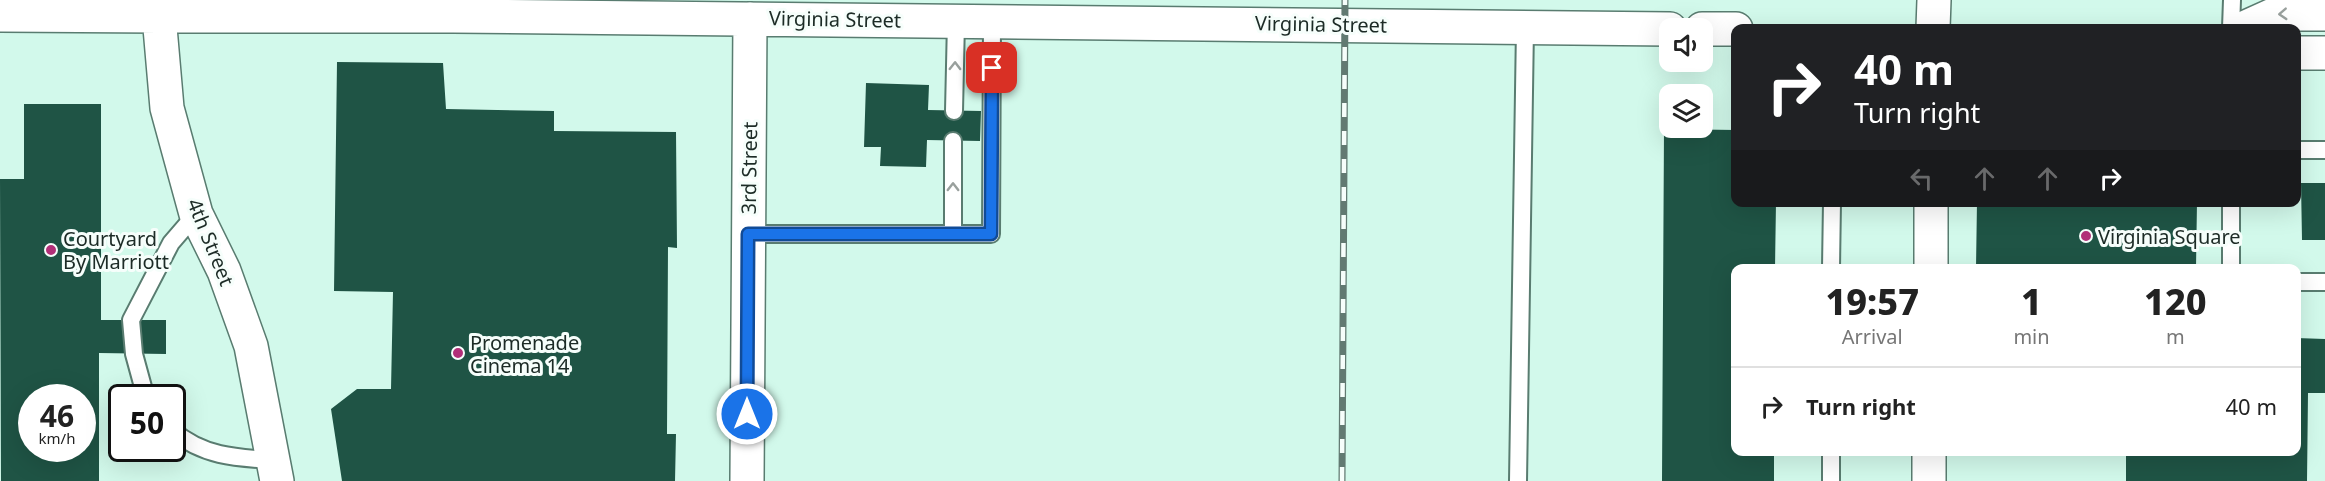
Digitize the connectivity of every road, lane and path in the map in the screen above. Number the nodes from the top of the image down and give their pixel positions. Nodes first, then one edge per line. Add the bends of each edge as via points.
1 (1934, 0) edge
2 (2232, 0) edge
3 (159, 8) edge
4 (453, 8) edge
5 (751, 9) edge
6 (2325, 14) edge
7 (0, 15) edge
8 (956, 21) junction
9 (992, 21) junction
10 (1933, 24) edge
11 (2231, 24) edge
12 (2253, 24) edge
13 (1525, 27) junction
14 (1659, 29) edge
15 (1713, 29) edge
16 (1731, 29) edge
17 (2301, 53) edge
18 (2325, 53) edge
19 (954, 111) dead end
20 (953, 141) dead end
21 (2301, 150) edge
22 (2325, 150) edge
23 (1832, 207) edge
24 (1931, 207) edge
25 (2231, 207) edge
26 (196, 214) junction
27 (748, 234) junction
28 (953, 234) junction
29 (1832, 264) edge
30 (1931, 264) edge
31 (2231, 264) edge
32 (2301, 282) edge
33 (2325, 282) edge
34 (142, 384) edge
35 (186, 440) edge
36 (1831, 456) edge
37 (1929, 456) edge
38 (275, 470) edge
39 (747, 481) edge
40 (1518, 481) edge
41 (1831, 481) edge
42 (1929, 481) edge

1 - 10 main road
2 - 11 lane
3 - 4 main road, Virginia Street
3 - 7 main road, Virginia Street
3 - 26 main road, 4th Street via 167,108
4 - 5 main road, Virginia Street
5 - 8 main road, Virginia Street
5 - 27 main road, 3rd Street
6 -> 12 main road via 2274,14
8 - 9 main road, Virginia Street
19 -> 8 lane
9 - 13 main road, Virginia Street
9 - 28 lane via 991,234
13 - 14 main road, Virginia Street
13 - 40 lane
15 - 16 main road
17 - 18 main road
28 -> 20 lane
21 - 22 lane
23 - 29 lane
24 - 30 main road
25 - 31 lane
26 - 34 lane via 171,243 131,321
26 - 38 main road, 4th Street via 224,271 251,346
27 - 28 lane
27 - 39 main road, 3rd Street
32 - 33 lane
35 - 38 lane via 198,449
36 - 41 lane
37 - 42 main road

